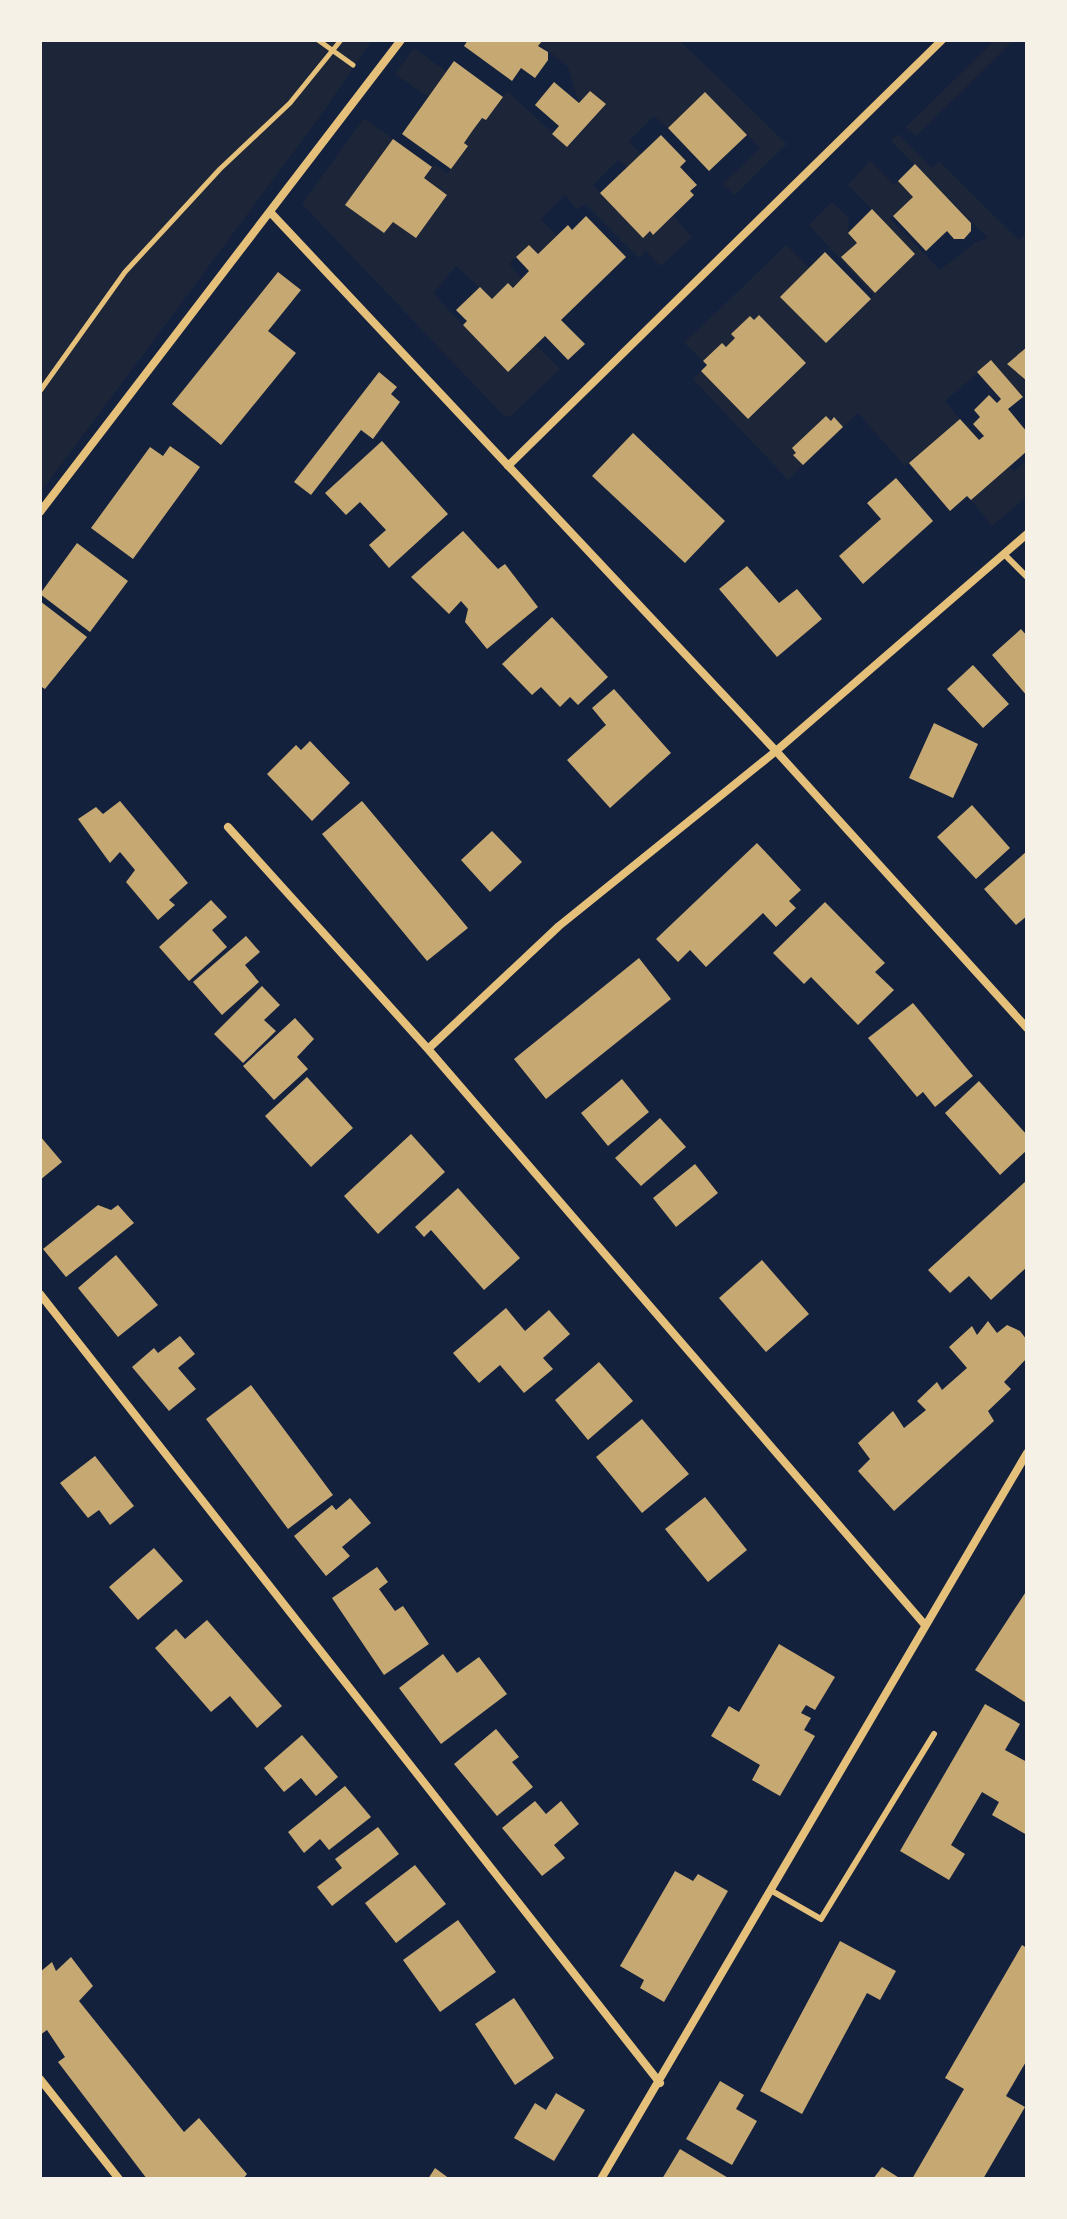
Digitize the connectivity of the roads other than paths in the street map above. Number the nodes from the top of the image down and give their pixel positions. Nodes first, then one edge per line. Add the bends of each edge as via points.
1 (401, 40) edge
2 (942, 40) edge
3 (271, 213) junction
4 (508, 466) junction
5 (40, 512) edge
6 (1027, 534) edge
7 (1004, 554) junction
8 (1027, 577) edge
9 (776, 751) junction
10 (228, 827) dead end
11 (1027, 1028) edge
12 (428, 1049) junction
13 (40, 1294) edge
14 (1027, 1453) edge
15 (925, 1625) junction
16 (934, 1734) dead end
17 (772, 1891) junction
18 (40, 2079) edge
19 (660, 2083) junction
20 (119, 2179) edge
21 (601, 2179) edge

1 - 3 street
2 - 4 street
3 - 4 street
3 - 5 street
4 - 9 street
6 - 7 street
7 - 8 lane
7 - 9 street
9 - 11 street
9 - 12 street via 559,926
10 - 12 street
12 - 15 street
13 - 19 street
14 - 15 street
15 - 17 street
16 - 17 lane via 821,1919
17 - 19 street
18 - 20 street
19 - 21 street

